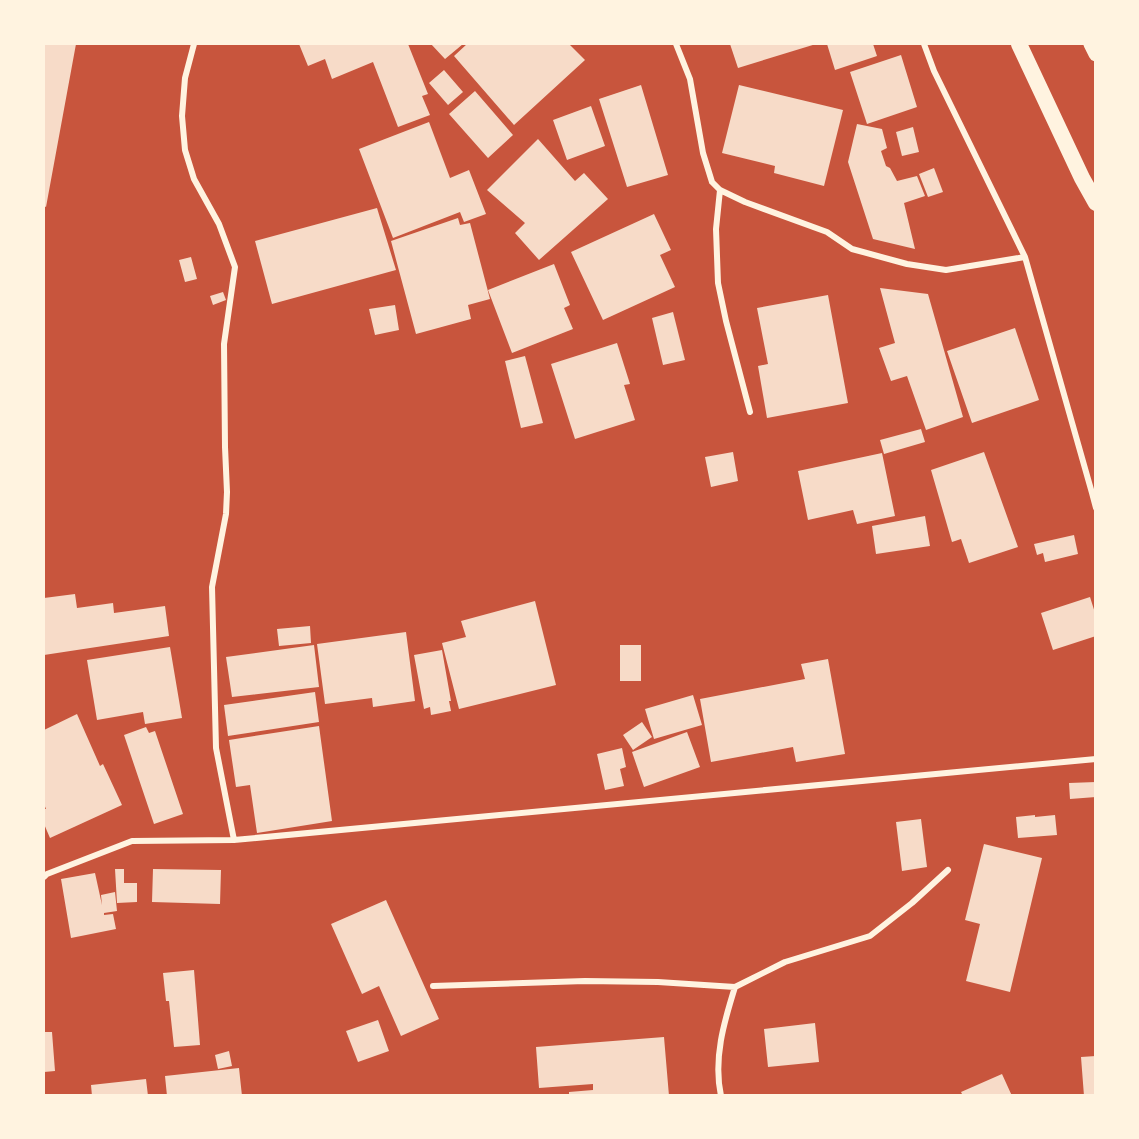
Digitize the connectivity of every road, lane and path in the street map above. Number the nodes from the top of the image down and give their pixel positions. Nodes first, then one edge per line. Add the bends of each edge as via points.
1 (194, 44) edge
2 (676, 44) edge
3 (924, 44) edge
4 (1019, 44) edge
5 (1091, 44) edge
6 (1095, 54) edge
7 (720, 190) junction
8 (1095, 203) edge
9 (1025, 257) junction
10 (750, 412) dead end
11 (1095, 508) edge
12 (1095, 759) edge
13 (234, 840) junction
14 (948, 870) dead end
15 (44, 877) edge
16 (433, 986) dead end
17 (735, 987) junction
18 (720, 1095) edge

1 - 13 street via 184,78 185,150 194,179 219,224 235,267 224,344 226,514 212,587 216,748
2 - 7 street via 690,79 703,153 712,182
3 - 9 street
4 - 8 highway
5 - 6 main road
7 - 9 street via 827,232 852,249 907,264 946,270
7 - 10 street via 716,229 718,283
9 - 11 street
12 - 13 street
13 - 15 street via 132,841
14 - 17 street via 870,936 785,962
16 - 17 street via 647,981
17 - 18 street via 722,1030 717,1079

